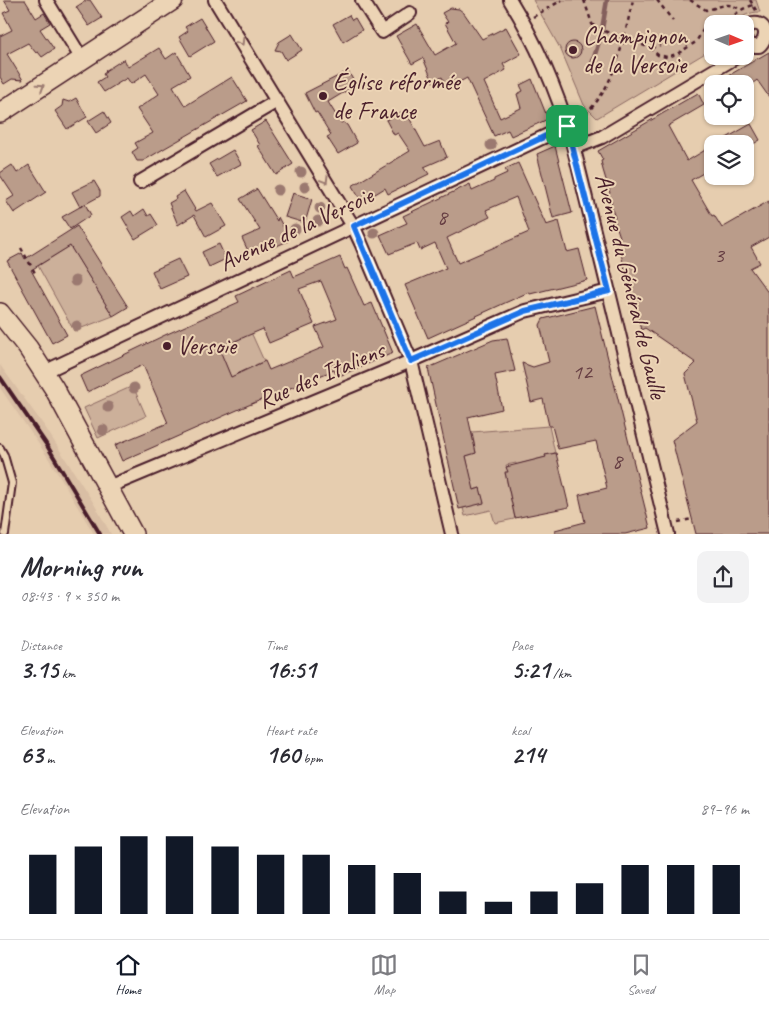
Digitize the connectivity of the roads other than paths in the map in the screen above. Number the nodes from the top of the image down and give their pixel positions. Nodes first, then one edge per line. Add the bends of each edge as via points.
1 (46, 0) edge
2 (173, 0) edge
3 (215, 0) edge
4 (362, 0) edge
5 (510, 0) edge
6 (410, 13) dead end
7 (754, 24) edge
8 (768, 34) edge
9 (754, 46) edge
10 (82, 59) junction
11 (723, 65) edge
12 (277, 101) junction
13 (0, 113) edge
14 (567, 126) junction
15 (574, 148) junction
16 (140, 182) dead end
17 (354, 226) junction
18 (609, 291) junction
19 (0, 313) edge
20 (411, 361) junction
21 (44, 372) junction
22 (0, 448) edge
23 (108, 487) junction
24 (5, 534) edge
25 (133, 534) edge
26 (452, 534) edge
27 (668, 534) edge

1 - 10 street
2 - 10 street
3 -> 12 street
4 - 6 street via 382,32
5 - 14 street, Avenue du Général de Gaulle via 544,64
7 - 8 street via 762,25
8 - 9 street via 764,43
13 -> 10 street
11 - 15 street via 596,140
12 - 16 street
12 -> 17 street
14 - 15 street, Avenue du Général de Gaulle
14 - 17 street, Avenue de la Versoie
15 - 18 street, Avenue du Général de Gaulle
17 - 20 street
17 - 21 street, Avenue de la Versoie
18 - 20 street, Rue des Italiens via 525,311
18 - 27 street, Avenue du Général de Gaulle
19 - 21 street
20 - 23 street, Rue des Italiens
20 - 26 street
21 - 23 street
22 - 24 lane via 12,483
23 - 25 street

